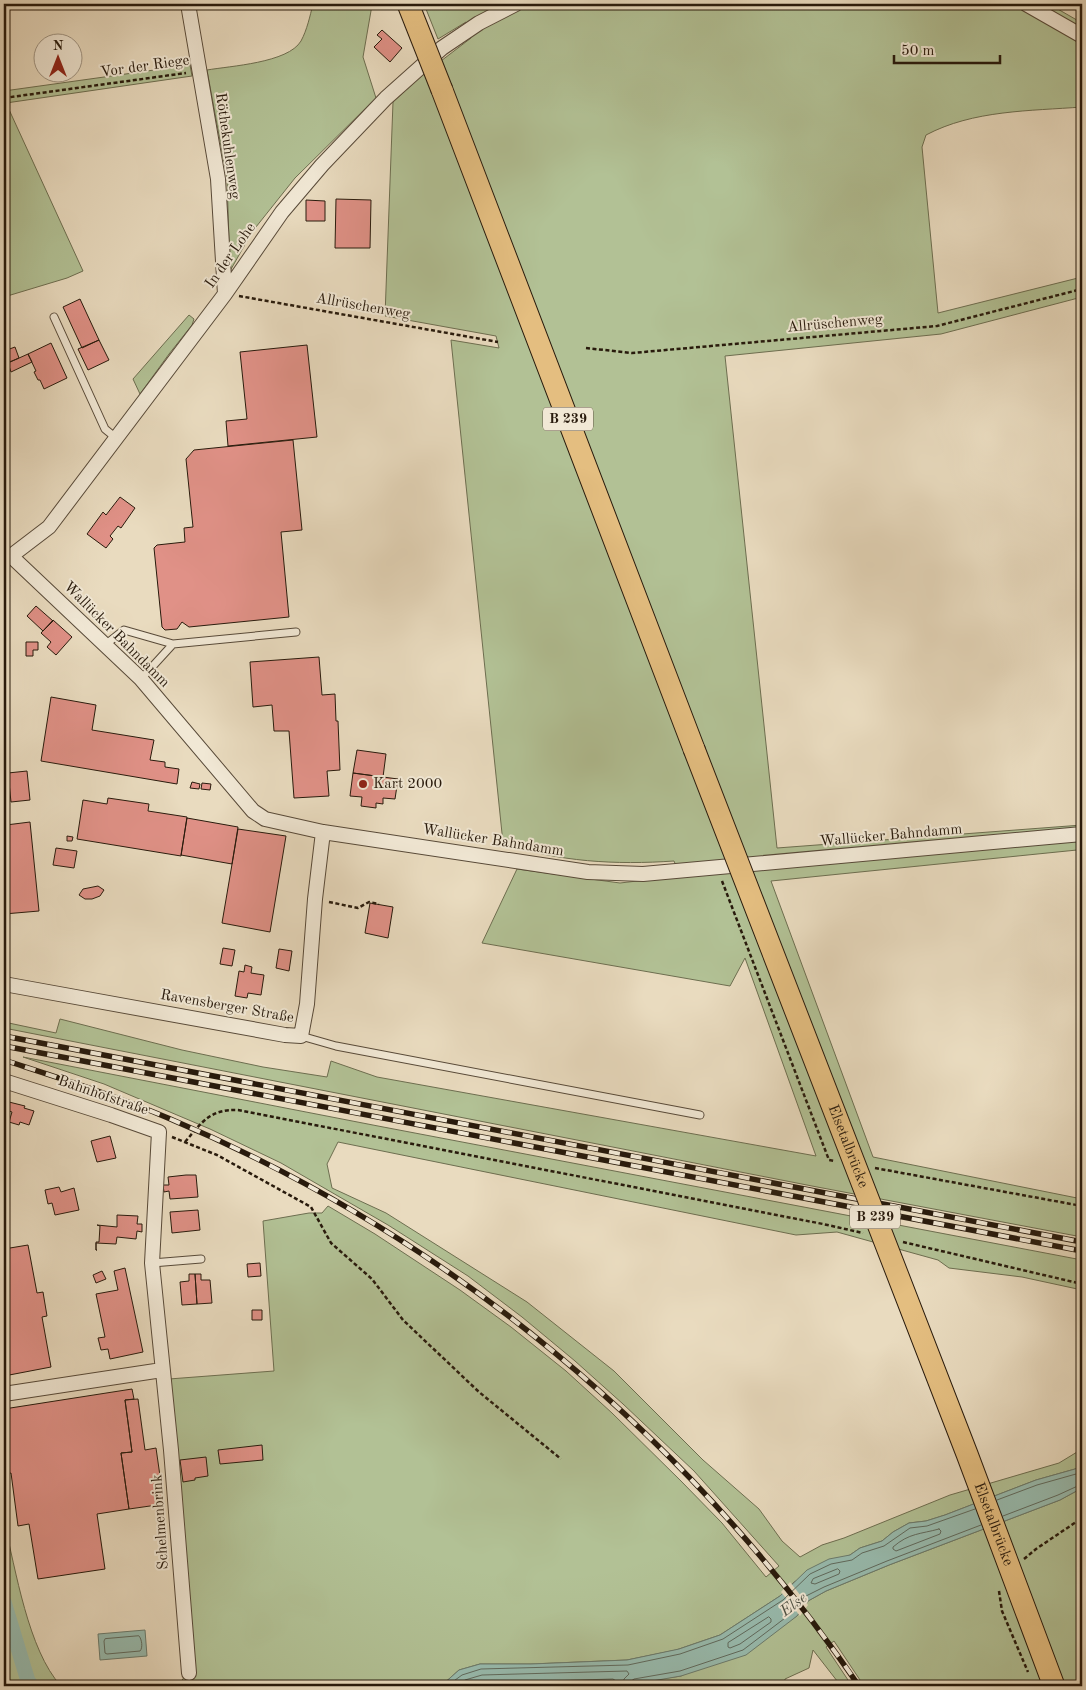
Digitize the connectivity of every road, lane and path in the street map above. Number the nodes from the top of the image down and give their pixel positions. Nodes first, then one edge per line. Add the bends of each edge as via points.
1 (188, 4) edge
2 (408, 4) edge
3 (516, 4) edge
4 (1026, 4) edge
5 (1082, 36) edge
6 (200, 71) junction
7 (4, 98) edge
8 (1082, 288) edge
9 (225, 294) junction
10 (54, 316) dead end
11 (498, 342) dead end
12 (586, 348) dead end
13 (116, 438) junction
14 (7, 557) edge
15 (296, 632) dead end
16 (106, 644) junction
17 (173, 644) junction
18 (141, 679) junction
19 (323, 832) junction
20 (1082, 834) edge
21 (717, 868) junction
22 (315, 899) junction
23 (379, 904) dead end
24 (4, 984) edge
25 (301, 1036) junction
26 (4, 1082) edge
27 (700, 1115) dead end
28 (159, 1132) junction
29 (185, 1142) junction
30 (838, 1162) dead end
31 (868, 1167) dead end
32 (1082, 1206) edge
33 (871, 1235) dead end
34 (900, 1242) dead end
35 (201, 1259) dead end
36 (152, 1263) junction
37 (1082, 1284) edge
38 (162, 1370) junction
39 (4, 1394) edge
40 (561, 1459) dead end
41 (189, 1673) dead end
42 (1054, 1686) edge

1 - 6 street, Röthekuhlenweg
2 - 42 main road, Elsetalbrücke / B 239, bridge
3 - 9 street, In der Lohe via 479,23 442,48 386,98 282,212
4 - 5 street
6 - 7 path, Vor der Riege
6 - 9 street, Röthekuhlenweg via 218,179
8 - 12 path, Allrüschenweg via 937,326 632,353
9 - 11 path, Allrüschenweg
9 - 13 street, In der Lohe
10 - 13 lane via 105,429
13 - 14 street, In der Lohe via 49,528
14 - 16 street, Wallücker Bahndamm
15 - 17 lane
16 - 17 lane via 124,630
16 - 18 street, Wallücker Bahndamm
17 - 18 lane
18 - 19 street, Wallücker Bahndamm via 253,811 265,819
19 - 21 street, Wallücker Bahndamm via 588,872 643,874
19 - 22 street, Ravensberger Straße
20 - 21 street, Wallücker Bahndamm
21 - 30 path via 829,1160
22 - 23 path via 358,908 369,902
22 - 25 street, Ravensberger Straße via 307,1004
24 - 25 street, Ravensberger Straße
25 - 27 lane via 336,1046
26 - 28 street, Bahnhofstraße
28 - 29 path, Bahnhofstraße
28 - 36 street, Schelmenbrink
29 - 33 path via 211,1115 224,1109 238,1110
29 - 40 path, Bahnhofstraße via 217,1155 311,1207 330,1243 372,1279 403,1320 479,1392
31 - 32 path
34 - 37 path
35 - 36 lane
36 - 38 street, Schelmenbrink
38 - 39 street
38 - 41 street, Schelmenbrink via 172,1450

